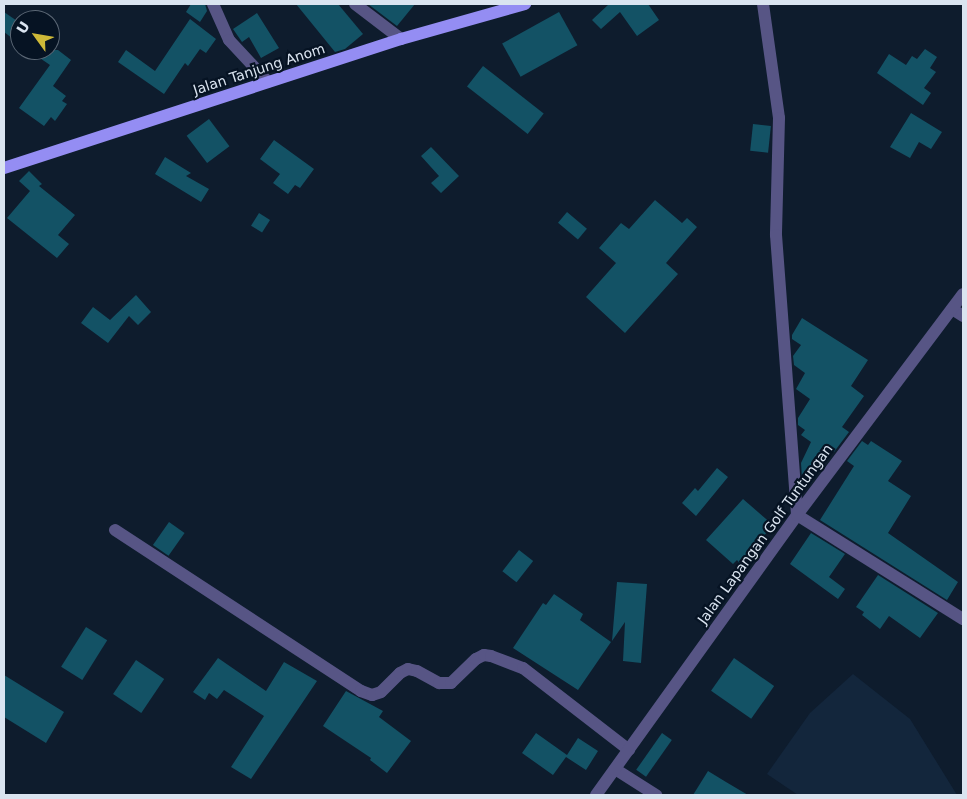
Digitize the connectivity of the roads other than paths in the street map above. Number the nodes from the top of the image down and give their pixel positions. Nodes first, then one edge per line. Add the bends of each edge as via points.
1 (214, 4) edge
2 (355, 4) edge
3 (525, 4) edge
4 (762, 4) edge
5 (400, 39) junction
6 (268, 82) junction
7 (4, 168) edge
8 (963, 294) edge
9 (958, 312) edge
10 (797, 514) junction
11 (115, 530) dead end
12 (963, 619) edge
13 (629, 750) junction
14 (615, 769) junction
15 (596, 795) edge
16 (656, 795) edge

1 - 6 street via 229,40
2 - 5 street
3 - 5 main road, Jalan Tanjung Anom
4 - 10 street via 779,118 776,235
5 - 6 main road, Jalan Tanjung Anom
6 - 7 main road, Jalan Tanjung Anom
8 - 9 street, Jalan Lapangan Golf Tuntungan
9 - 10 street, Jalan Lapangan Golf Tuntungan
10 - 12 street
10 - 13 street, Jalan Lapangan Golf Tuntungan
11 - 13 street via 361,691 372,695 381,692 408,669 417,670 439,683 451,683 476,658 491,656 522,668
13 - 14 street, Jalan Lapangan Golf Tuntungan
14 - 15 street, Jalan Lapangan Golf Tuntungan
14 - 16 street

